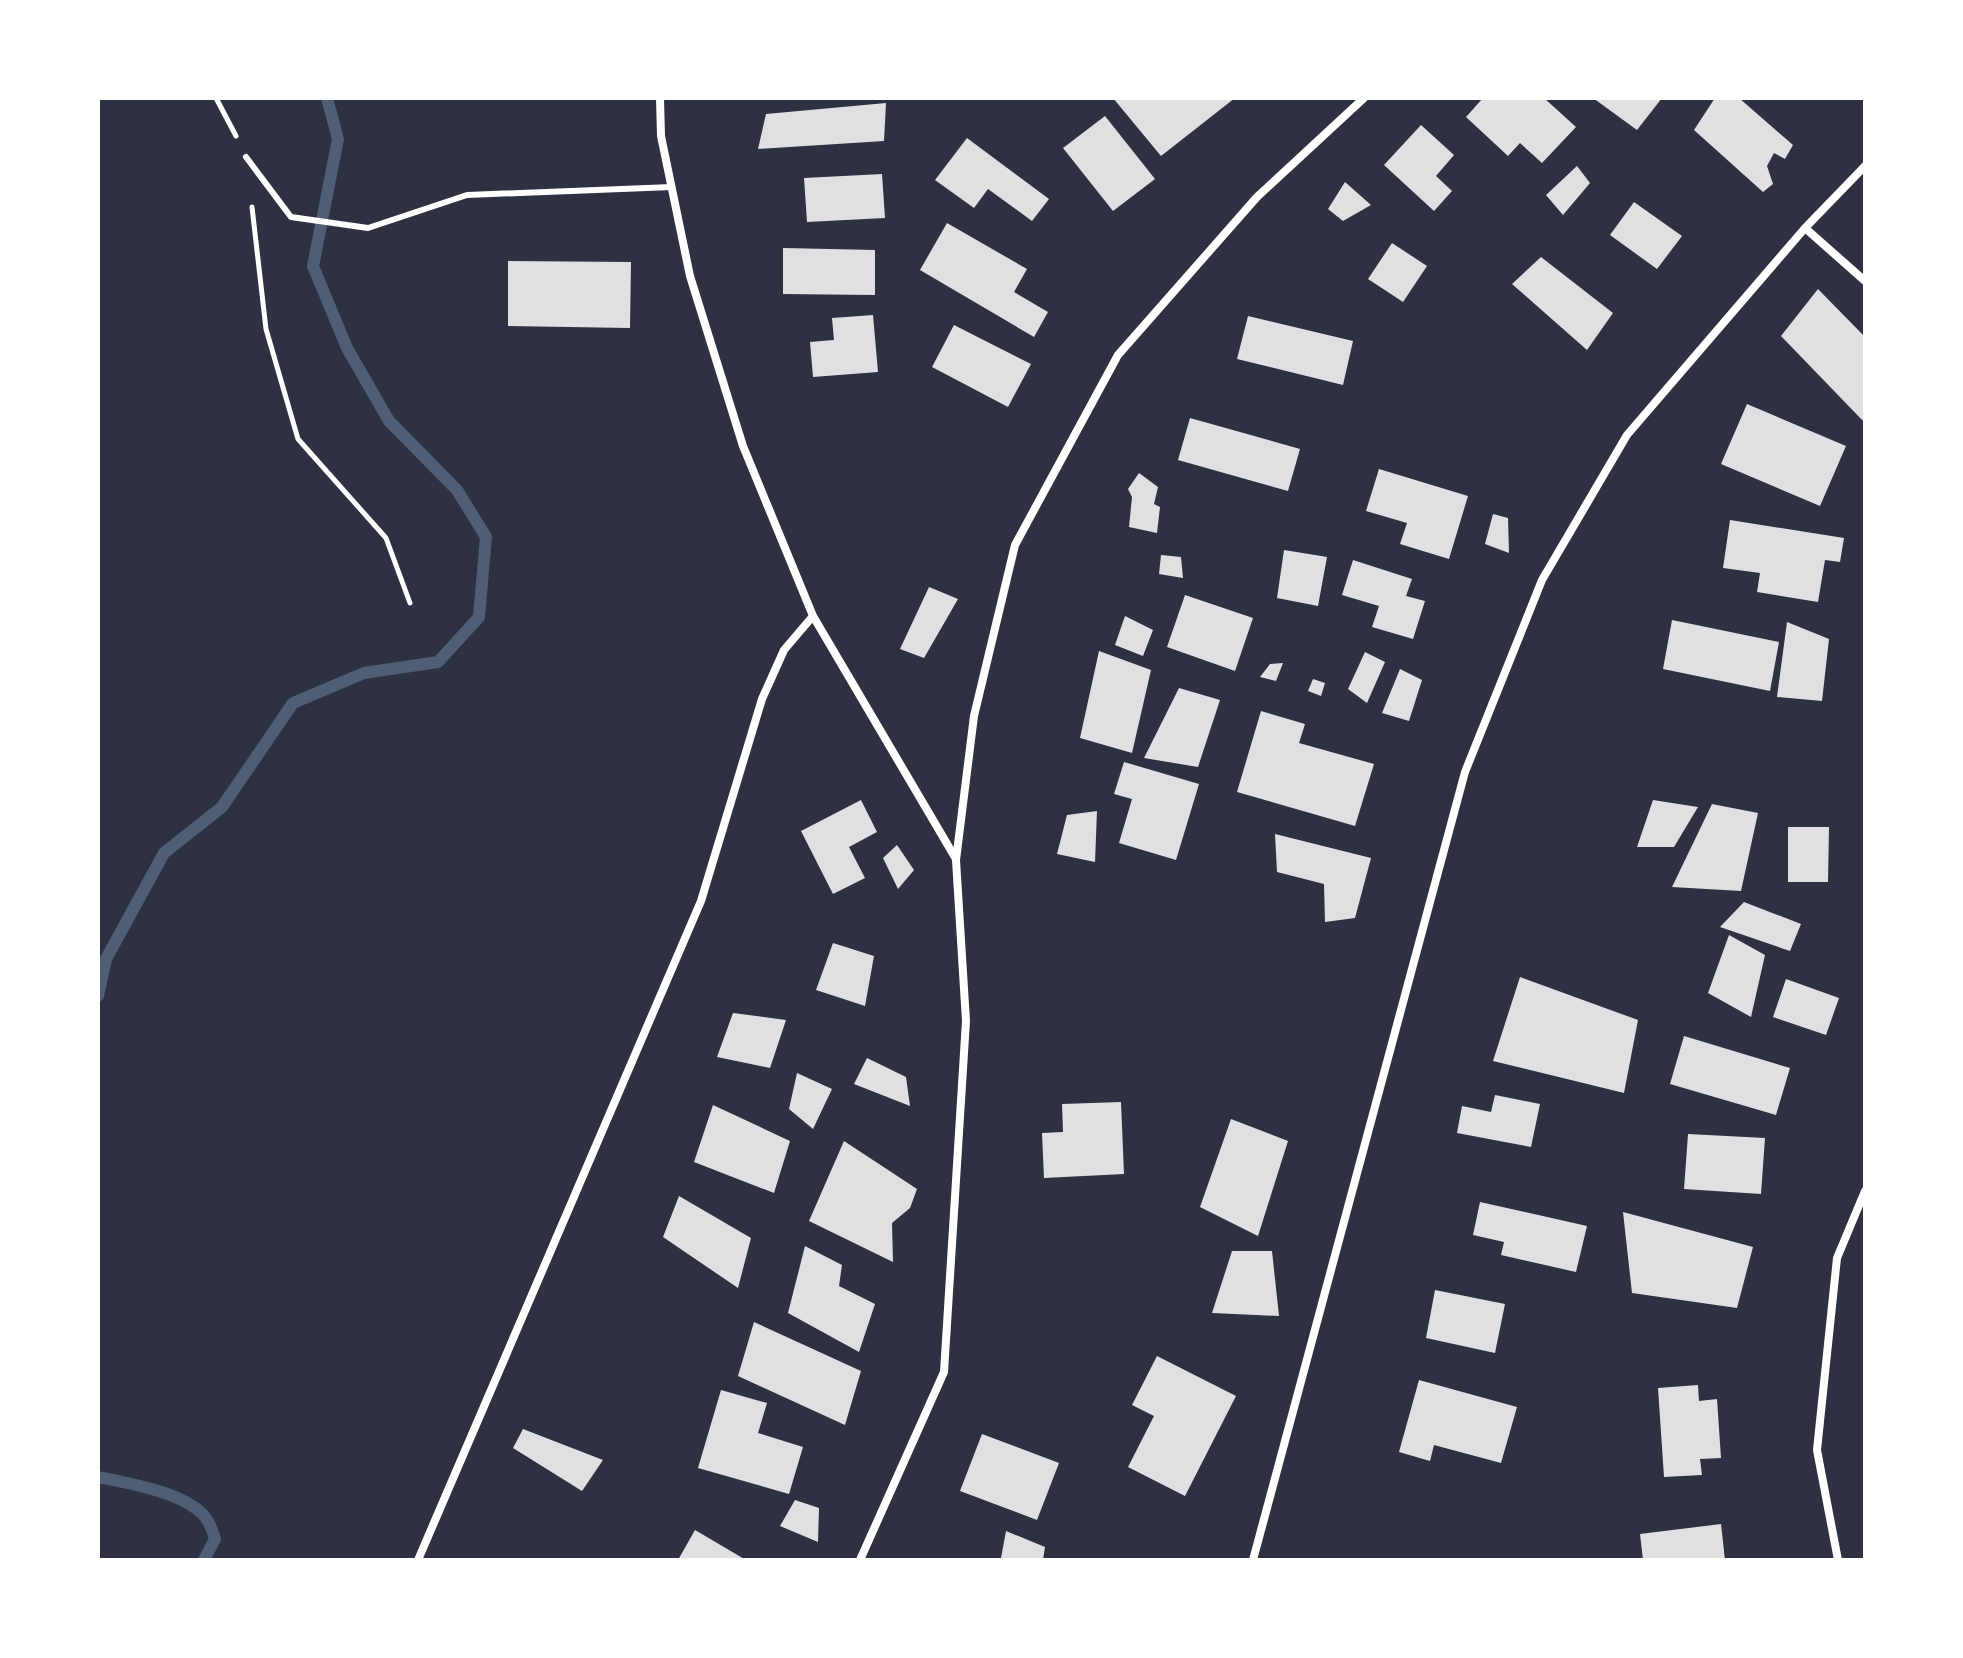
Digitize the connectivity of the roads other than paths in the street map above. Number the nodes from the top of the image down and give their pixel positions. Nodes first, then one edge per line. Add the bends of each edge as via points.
1 (660, 98) edge
2 (1364, 98) edge
3 (246, 157) road end
4 (1865, 166) edge
5 (672, 187) junction
6 (1805, 228) junction
7 (1865, 281) edge
8 (813, 616) junction
9 (956, 860) junction
10 (1865, 1191) edge
11 (418, 1560) edge
12 (860, 1560) edge
13 (1253, 1560) edge
14 (1838, 1560) edge

1 - 5 street via 661,136
2 - 9 street via 1257,197 1118,355 1015,545 974,716
3 - 5 lane via 291,217 368,228 467,195
4 - 6 street
5 - 8 street via 690,276 743,446
6 - 7 street
6 - 13 street via 1627,435 1542,580 1465,772
8 - 9 street
8 - 11 street via 784,650 762,699 701,901
9 - 12 street via 966,1021 944,1372
10 - 14 street via 1837,1258 1817,1450

